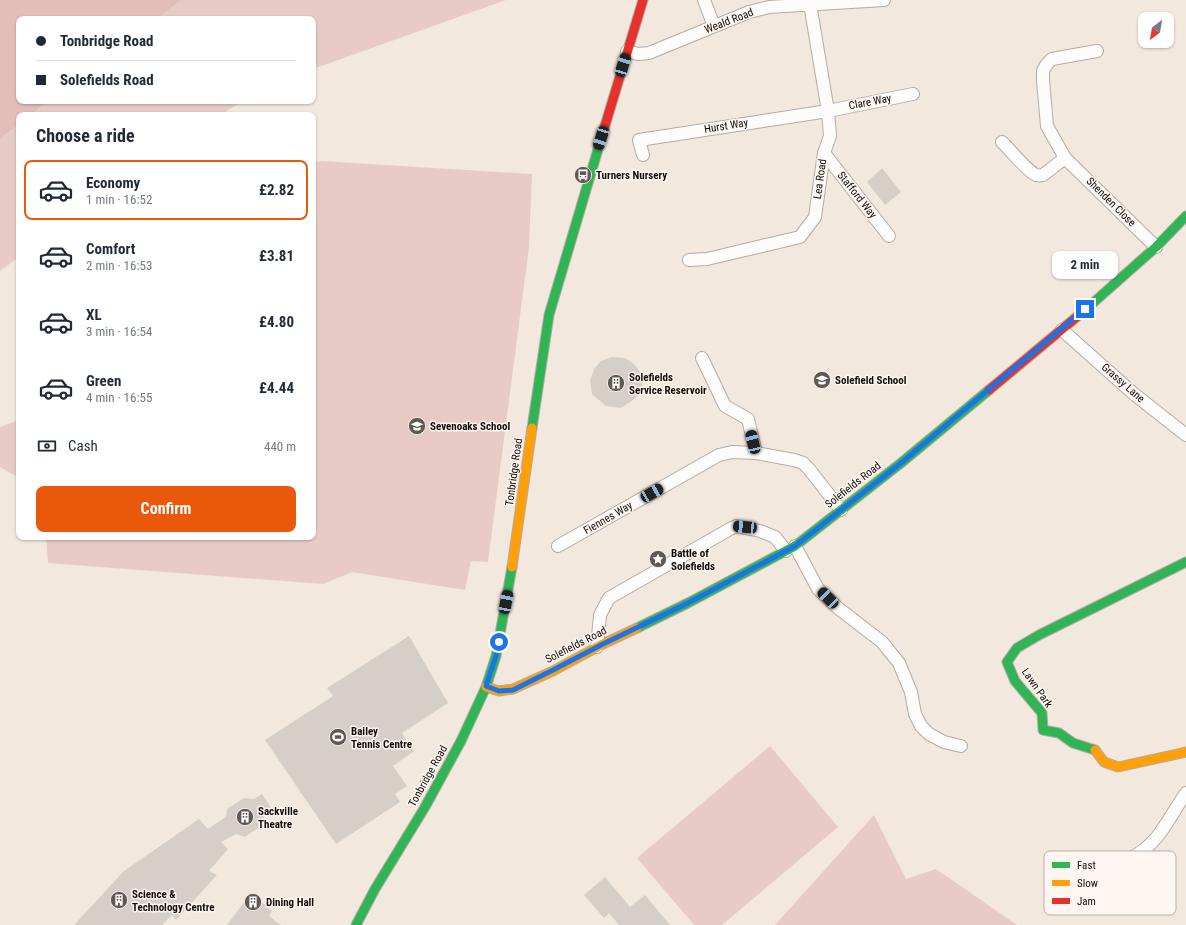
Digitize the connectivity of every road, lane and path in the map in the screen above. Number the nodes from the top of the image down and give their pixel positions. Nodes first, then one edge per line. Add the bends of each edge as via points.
1 (643, 0) edge
2 (704, 0) edge
3 (884, 0) edge
4 (810, 4) junction
5 (714, 26) junction
6 (627, 51) junction
7 (1097, 51) dead end
8 (913, 94) dead end
9 (828, 110) junction
10 (1002, 142) dead end
11 (824, 153) junction
12 (643, 155) dead end
13 (1065, 158) junction
14 (1186, 216) edge
15 (889, 236) dead end
16 (1156, 247) junction
17 (689, 260) dead end
18 (1062, 330) junction
19 (702, 358) dead end
20 (1186, 435) edge
21 (756, 453) junction
22 (841, 510) junction
23 (558, 546) dead end
24 (790, 548) junction
25 (1186, 562) edge
26 (597, 647) junction
27 (486, 686) junction
28 (961, 746) dead end
29 (1186, 752) edge
30 (1186, 793) edge
31 (1141, 851) edge
32 (356, 925) edge

1 - 6 street, Tonbridge Road
2 - 5 street
3 - 4 street, Weald Road
4 - 5 street, Weald Road via 769,7
4 - 9 street, Lea Road
5 - 6 street, Weald Road via 649,53
6 - 27 street, Tonbridge Road via 548,315 509,584 496,656
7 - 13 street, Shenden Close via 1052,59 1043,72 1047,126
8 - 9 street, Clare Way
9 - 11 street, Lea Road via 830,136
9 - 12 street, Hurst Way via 638,136
10 - 13 street via 1029,170 1039,176
11 - 15 street, Stafford Way
11 - 17 street, Lea Road via 815,217 800,237 707,259
13 - 16 street, Shenden Close
14 - 16 street, Solefields Road
16 - 18 street, Solefields Road
18 - 20 street, Grassy Lane via 1134,394
18 - 22 street, Solefields Road
19 - 21 street via 725,406 748,419
21 - 22 street, Fiennes Way via 803,463
21 - 23 street, Fiennes Way via 732,452 719,455
22 - 24 street, Solefields Road
24 - 26 street, Solefields Road via 688,603
24 - 26 street via 775,537 760,531 736,526 730,529 609,598 600,615
24 - 28 street via 818,589 882,642 899,663 921,726 944,742
25 - 29 street, Lawn Park via 1039,634 1017,648 1008,662 1015,681 1042,713 1043,730 1059,733 1074,744 1096,750 1104,762 1118,767
26 - 27 street, Solefields Road via 513,690 499,691
27 - 32 street, Tonbridge Road via 461,741
30 - 31 street via 1157,838

